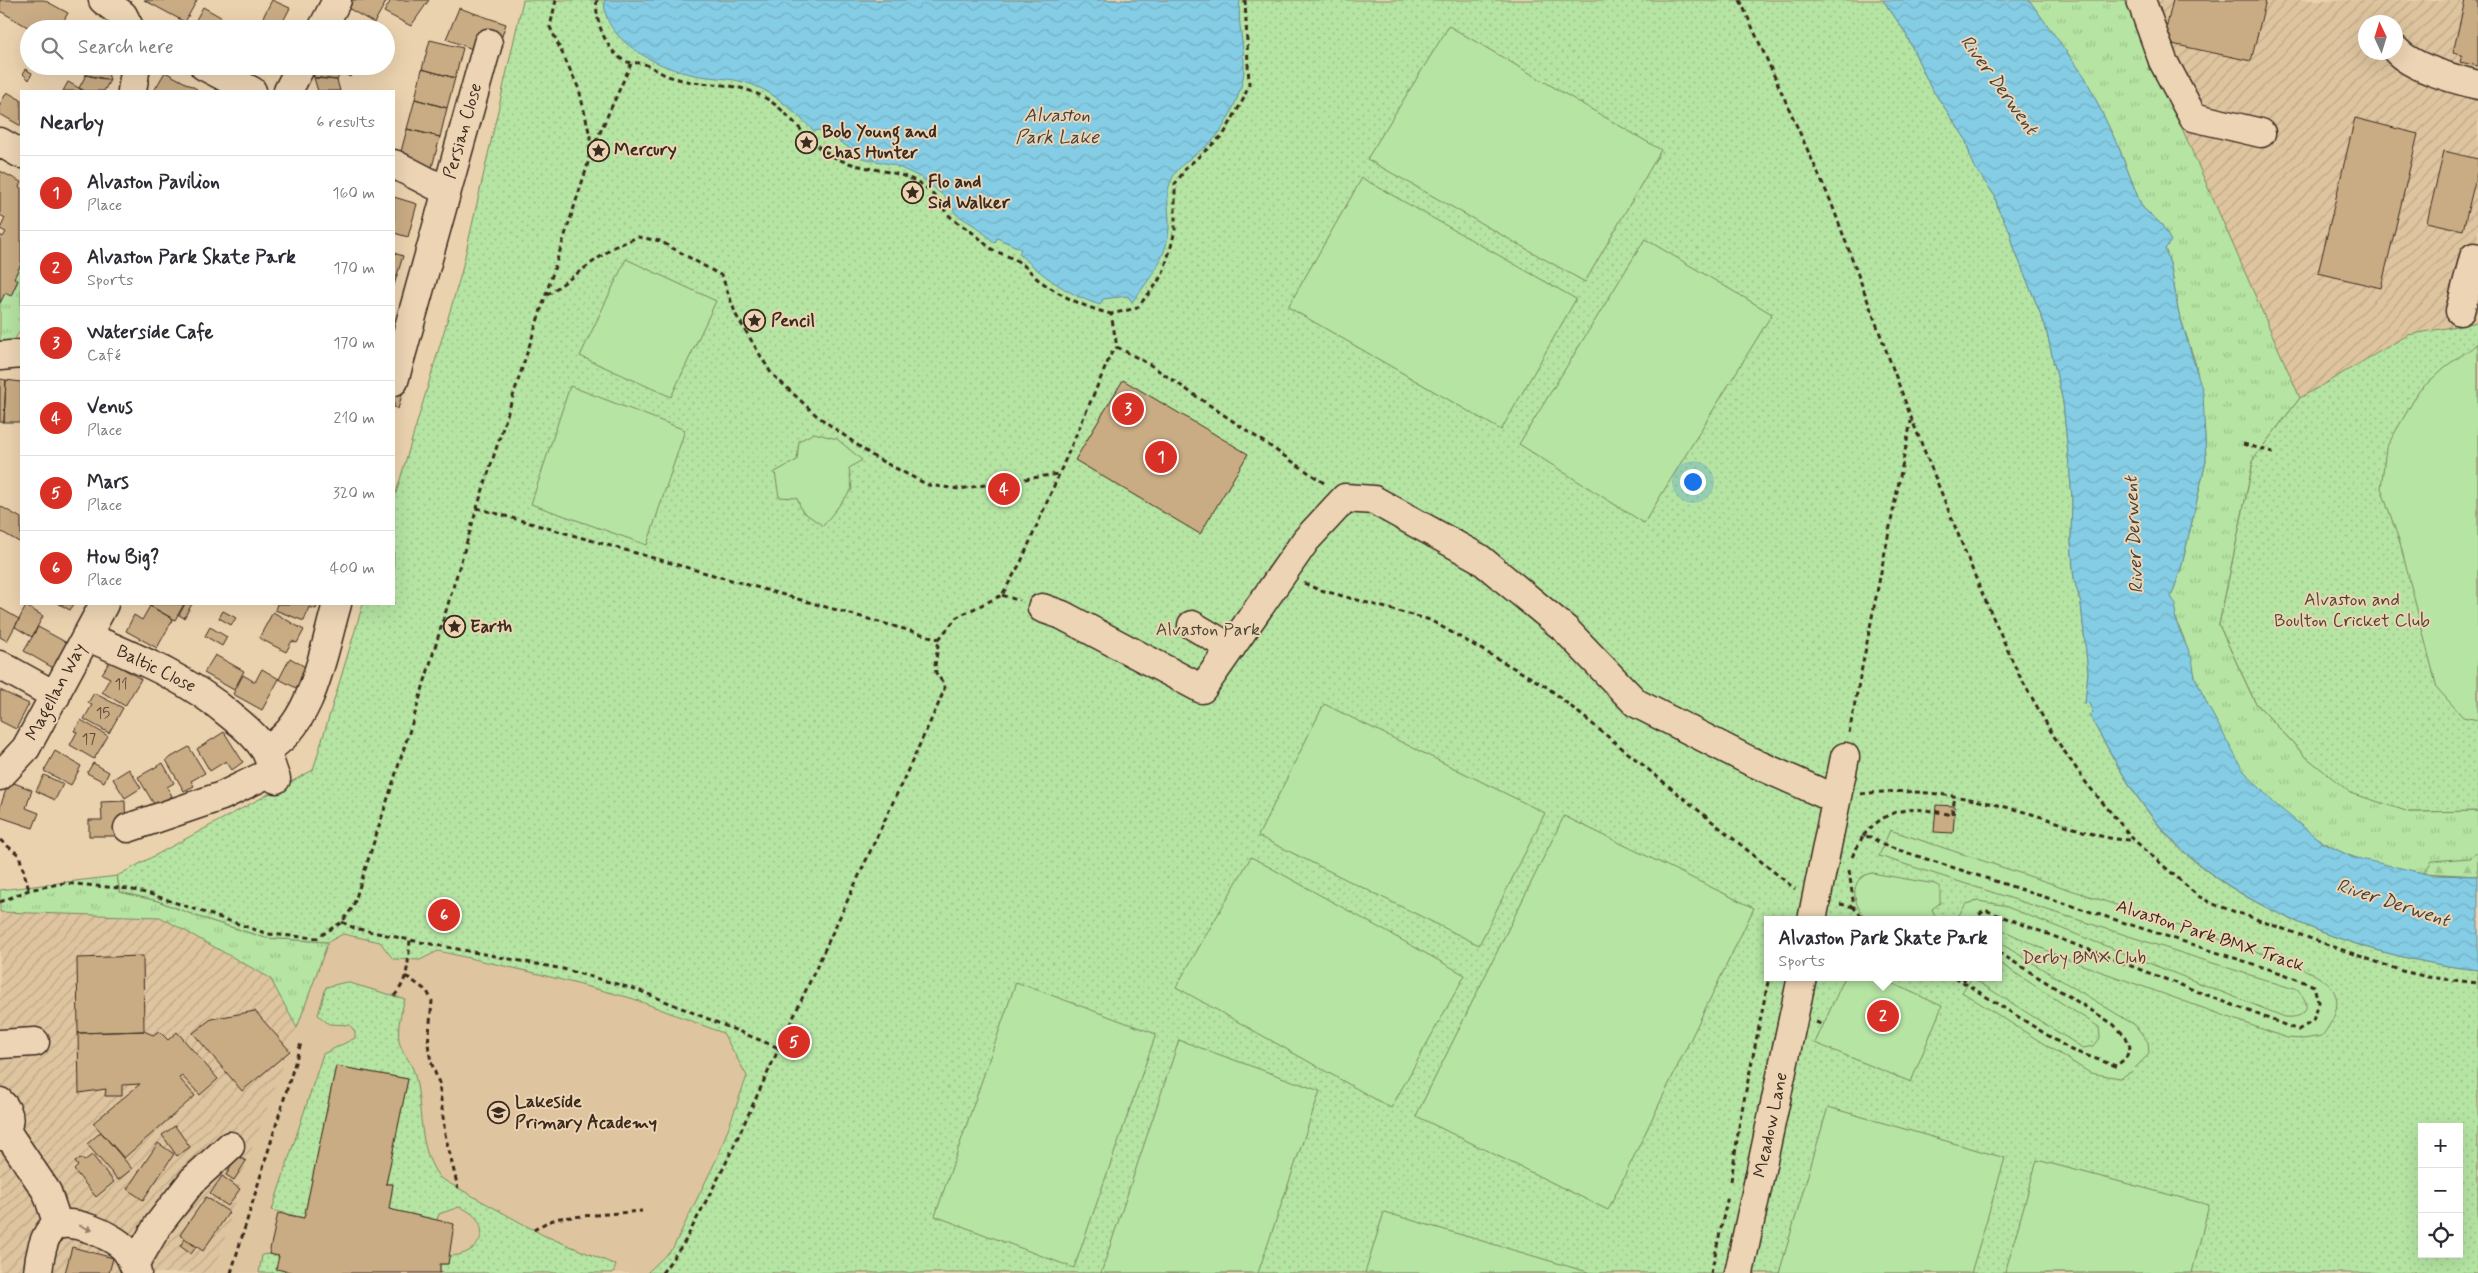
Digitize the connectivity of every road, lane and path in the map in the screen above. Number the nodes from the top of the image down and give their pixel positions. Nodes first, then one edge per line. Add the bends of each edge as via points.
1 (103, 0) edge
2 (337, 0) edge
3 (556, 0) edge
4 (597, 0) edge
5 (1245, 0) edge
6 (1740, 0) edge
7 (2141, 0) edge
8 (126, 20) edge
9 (327, 20) edge
10 (488, 43) dead end
11 (2403, 58) edge
12 (631, 64) junction
13 (221, 75) edge
14 (296, 75) edge
15 (2478, 85) edge
16 (250, 90) edge
17 (289, 90) edge
18 (2261, 133) dead end
19 (0, 142) edge
20 (20, 153) edge
21 (590, 153) junction
22 (395, 165) edge
23 (446, 191) junction
24 (2476, 252) edge
25 (547, 296) junction
26 (2460, 312) dead end
27 (1111, 314) junction
28 (1117, 347) junction
29 (20, 354) edge
30 (0, 356) edge
31 (395, 377) edge
32 (1912, 420) junction
33 (2242, 444) dead end
34 (2273, 452) dead end
35 (1058, 474) junction
36 (1345, 498) junction
37 (477, 508) junction
38 (1283, 572) junction
39 (103, 605) edge
40 (337, 605) edge
41 (1042, 608) dead end
42 (1192, 625) dead end
43 (86, 636) junction
44 (939, 639) junction
45 (1231, 648) junction
46 (0, 665) edge
47 (56, 696) junction
48 (1845, 757) joint
49 (275, 759) junction
50 (0, 776) edge
51 (1955, 796) junction
52 (1835, 798) junction
53 (128, 828) dead end
54 (1862, 836) junction
55 (0, 840) edge
56 (2134, 840) junction
57 (29, 890) junction
58 (0, 902) edge
59 (1814, 910) edge
60 (1862, 916) edge
61 (1978, 916) edge
62 (2001, 916) edge
63 (2002, 917) edge
64 (342, 922) junction
65 (410, 940) junction
66 (2002, 955) edge
67 (406, 976) junction
68 (1768, 981) edge
69 (1801, 981) edge
70 (1961, 981) edge
71 (1965, 981) edge
72 (2478, 983) edge
73 (1966, 984) junction
74 (394, 996) dead end
75 (35, 1042) dead end
76 (301, 1043) dead end
77 (0, 1044) edge
78 (779, 1048) junction
79 (0, 1102) edge
80 (3, 1133) edge
81 (230, 1146) dead end
82 (458, 1188) dead end
83 (642, 1211) dead end
84 (58, 1225) junction
85 (534, 1230) dead end
86 (136, 1269) edge
87 (38, 1273) edge
88 (231, 1273) edge
89 (662, 1273) edge
90 (1711, 1273) edge
91 (1739, 1273) edge

1 - 8 street
2 - 9 street
3 - 21 path via 550,27 579,89 590,136
4 - 12 path via 598,18 604,35 618,57
5 - 27 path via 1249,84 1244,98 1224,134 1187,167 1176,184 1175,230 1163,273 1155,286 1137,308
6 - 32 path via 1831,202
7 - 18 street via 2163,61 2193,117
10 - 23 street, Persian Close
11 - 15 street
12 - 21 path
12 - 27 path via 641,63 679,79 735,85 752,91 781,109 825,152 851,164 915,180 936,195 953,219 990,248 1022,264 1041,282 1069,298
13 - 16 street
14 - 17 street
19 - 20 street
21 - 25 path
22 - 23 street, Persian Close
23 - 31 street
24 - 26 street
25 - 35 path via 614,247 638,237 660,241 722,276 736,314 771,373 816,415 874,457 928,485 959,489
25 - 37 path
27 - 28 path
28 - 35 path
28 - 36 path via 1157,369
29 - 30 street
32 - 48 path
32 - 56 path via 2018,673 2053,735 2087,784
33 - 34 path
35 - 44 path via 1021,562 1002,596 957,617
36 - 38 street via 1306,540
36 - 52 street via 1374,500 1479,558 1565,629 1636,703 1750,761
37 - 44 path
37 - 64 path via 353,907
38 - 45 street
38 - 59 path via 1317,589 1430,620 1547,686 1793,888
39 - 43 street, Magellan Way
40 - 49 street via 306,706
41 - 45 street via 1062,615 1202,689
42 - 45 street
43 - 47 street, Magellan Way
43 - 49 street, Baltic Close via 160,668 207,696 247,728
44 - 78 path via 935,666 944,690
46 - 47 street
47 - 50 street, Magellan Way via 26,748
48 - 52 street
49 - 53 street via 222,796
51 - 52 path via 1882,791
51 - 54 path via 1952,815 1930,810 1887,814 1875,821
51 - 56 path via 2035,815 2116,840
52 - 59 street
54 - 60 path via 1849,864 1854,908
54 - 63 path, Alvaston Park BMX Track via 2314,986 2318,1002 2313,1021 2298,1030
55 - 57 path via 19,855
56 - 72 path via 2198,896 2213,904 2402,971
57 - 58 path
57 - 64 path via 64,883 129,889 268,934 317,938
61 - 62 path, Alvaston Park BMX Track via 1985,910
64 - 65 path via 354,928
65 - 67 path
65 - 78 path via 547,965 638,990
66 - 73 path via 2113,1024 2126,1037 2130,1047 2126,1058 2116,1066 2071,1050
67 - 74 path via 403,986
67 - 82 path via 428,991 432,1001 428,1044 439,1083
68 - 90 path via 1745,1093 1732,1179
69 - 91 street, Meadow Lane
70 - 73 path
71 - 73 path
75 - 77 street
76 - 88 path
78 - 89 path via 684,1244
79 - 80 street via 9,1117
80 - 84 street via 47,1192
81 - 86 street via 193,1180 158,1225
83 - 85 path via 560,1218
84 -> 86 street via 68,1222 105,1235 125,1250
84 - 87 street via 48,1235

